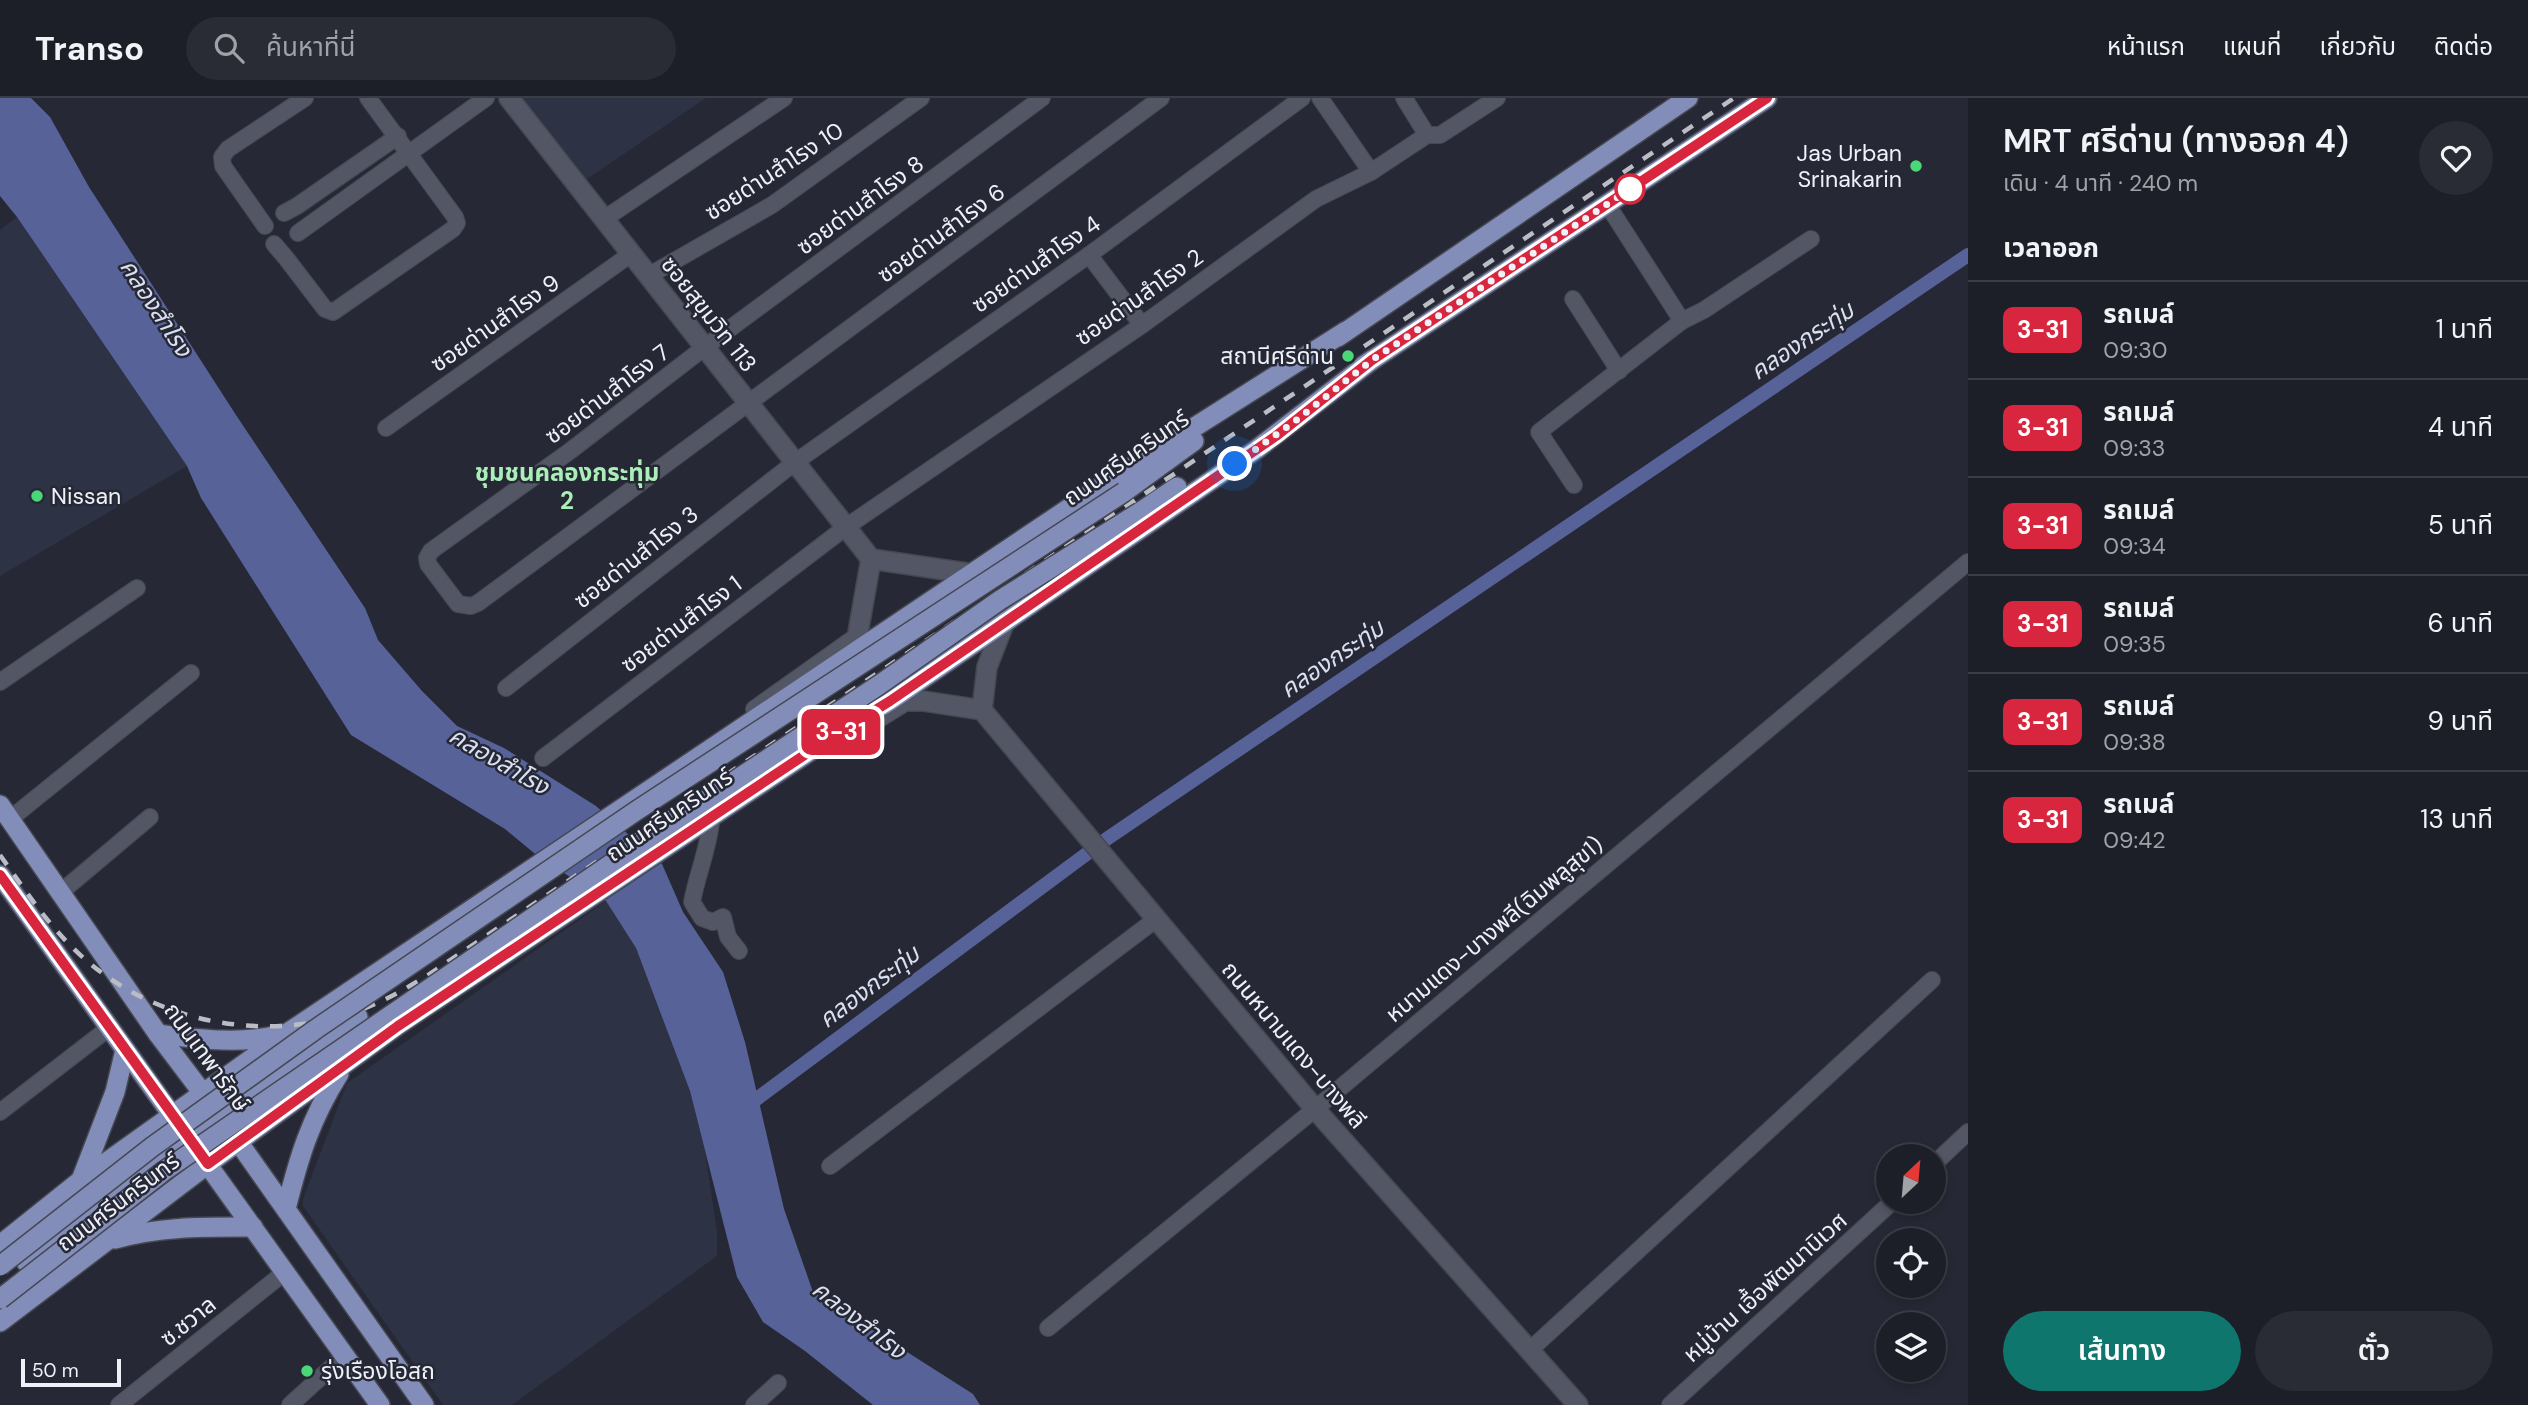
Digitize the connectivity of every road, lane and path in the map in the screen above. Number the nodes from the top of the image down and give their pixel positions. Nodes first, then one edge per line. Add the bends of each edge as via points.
1 (305, 98) edge
2 (368, 98) edge
3 (486, 98) edge
4 (509, 98) edge
5 (784, 98) edge
6 (921, 98) edge
7 (1042, 98) edge
8 (1161, 98) edge
9 (1302, 98) edge
10 (1320, 98) edge
11 (1404, 98) edge
12 (1497, 98) edge
13 (1688, 98) edge
14 (1767, 98) edge
15 (1427, 135) junction
16 (398, 136) junction
17 (410, 153) junction
18 (1371, 172) junction
19 (1608, 204) junction
20 (284, 213) junction
21 (604, 219) junction
22 (265, 226) junction
23 (298, 233) junction
24 (1811, 239) dead end
25 (274, 244) junction
26 (631, 254) junction
27 (1089, 255) junction
28 (648, 276) junction
29 (1573, 299) dead end
30 (1682, 321) junction
31 (1142, 325) junction
32 (1346, 331) junction
33 (705, 347) junction
34 (1372, 360) junction
35 (1619, 371) junction
36 (747, 403) junction
37 (386, 428) dead end
38 (794, 463) junction
39 (1574, 485) dead end
40 (846, 527) junction
41 (871, 559) junction
42 (1968, 562) edge
43 (973, 574) junction
44 (443, 584) joint
45 (137, 588) dead end
46 (1005, 621) junction
47 (857, 643) junction
48 (191, 673) dead end
49 (0, 682) edge
50 (506, 688) dead end
51 (910, 700) junction
52 (890, 701) junction
53 (982, 710) junction
54 (543, 758) dead end
55 (661, 776) dead end
56 (5, 812) edge
57 (150, 817) dead end
58 (0, 875) edge
59 (61, 892) junction
60 (1155, 920) junction
61 (739, 951) dead end
62 (368, 981) junction
63 (1932, 981) dead end
64 (358, 1017) junction
65 (398, 1026) junction
66 (109, 1028) junction
67 (289, 1032) junction
68 (158, 1034) junction
69 (125, 1050) junction
70 (345, 1064) junction
71 (203, 1093) junction
72 (1315, 1110) junction
73 (0, 1112) edge
74 (171, 1115) junction
75 (220, 1116) junction
76 (1968, 1132) edge
77 (188, 1138) junction
78 (239, 1143) junction
79 (1946, 1153) edge
80 (208, 1164) junction
81 (831, 1166) dead end
82 (80, 1181) junction
83 (286, 1209) junction
84 (1879, 1214) edge
85 (253, 1227) junction
86 (103, 1243) junction
87 (0, 1245) edge
88 (0, 1252) edge
89 (26, 1262) junction
90 (0, 1266) edge
91 (285, 1272) junction
92 (0, 1299) edge
93 (26, 1301) junction
94 (0, 1322) edge
95 (1048, 1328) dead end
96 (1530, 1350) junction
97 (344, 1356) junction
98 (778, 1383) dead end
99 (119, 1405) edge
100 (290, 1405) edge
101 (380, 1405) edge
102 (424, 1405) edge
103 (754, 1405) edge
104 (1578, 1405) edge
105 (1670, 1405) edge

1 - 22 street via 228,149 222,158
2 - 16 street
3 - 17 street
4 - 21 main road, ซอยสุขุมวิท 113
5 - 21 street
6 - 28 street, ซอยด่านสำโรง 10 via 772,205
7 - 33 street, ซอยด่านสำโรง 8
8 - 36 street, ซอยด่านสำโรง 6
9 - 27 street, ซอยด่านสำโรง 4
10 - 18 street
11 - 15 street
12 - 15 street, ซอยด่านสำโรง 2 via 1440,135
13 - 32 main road, ถนนศรีนครินทร์
14 - 19 main road, ถนนศรีนครินทร์
15 - 18 street, ซอยด่านสำโรง 2
16 - 17 street
16 - 20 street
17 - 23 street
17 - 25 street via 457,223 340,309 333,313 325,309
18 - 31 street, ซอยด่านสำโรง 2 via 1316,199
19 - 30 street
19 - 34 main road, ถนนศรีนครินทร์
20 - 22 street via 270,217
20 - 23 street via 295,219
21 - 26 main road, ซอยสุขุมวิท 113
22 - 25 street via 266,237
23 - 25 street via 290,244
24 - 30 street
26 - 28 main road, ซอยสุขุมวิท 113
26 - 37 street, ซอยด่านสำโรง 9
27 - 31 street
27 - 38 street, ซอยด่านสำโรง 4
28 - 33 main road, ซอยสุขุมวิท 113
29 - 35 street
30 - 35 street
31 - 40 street, ซอยด่านสำโรง 2
32 - 43 main road, ถนนศรีนครินทร์
32 - 90 main road, ถนนศรีนครินทร์, bridge via 1124,492 316,1028 152,1147
33 - 36 main road, ซอยสุขุมวิท 113
33 - 44 street, ซอยด่านสำโรง 7 via 431,551 428,564
34 - 46 main road, ถนนศรีนครินทร์ via 1276,436
34 - 92 main road, ถนนศรีนครินทร์, bridge via 1000,600 653,835 164,1171
35 - 39 street via 1539,432
36 - 38 main road, ซอยสุขุมวิท 113
36 - 44 street, ซอยด่านสำโรง 6 via 478,603 458,604
38 - 40 main road, ซอยสุขุมวิท 113
38 - 50 street, ซอยด่านสำโรง 3
40 - 41 main road, ซอยสุขุมวิท 113
40 - 54 street, ซอยด่านสำโรง 1
41 - 43 main road
41 - 47 main road
42 - 72 street, หนามแดง-บางพลี(ฉิมพลูสุข1)
43 - 47 main road, ถนนศรีนครินทร์
45 - 49 street
46 - 52 main road, ถนนศรีนครินทร์
46 - 53 main road via 987,667
47 - 55 street
47 - 62 main road, ถนนศรีนครินทร์ via 789,697
48 - 56 street
51 - 52 main road
51 - 53 main road
51 - 61 street via 706,825 708,844 692,902 702,918 713,922 723,917 728,937
52 - 65 main road, ถนนศรีนครินทร์
53 - 60 main road, ถนนหนามแดง-บางพลี
56 - 59 main road, ถนนเทพารักษ์
57 - 59 street
58 - 66 main road
59 - 68 main road, ถนนเทพารักษ์
60 - 72 main road, ถนนหนามแดง-บางพลี
60 - 81 street
62 - 64 main road via 354,1000
62 - 67 main road, ถนนศรีนครินทร์
63 - 96 street
64 - 65 main road via 377,1031
64 - 75 main road
65 - 70 main road, ถนนศรีนครินทร์
66 - 69 main road
66 - 73 street
67 - 68 main road via 252,1039
67 - 71 main road, ถนนศรีนครินทร์
68 - 71 main road, ถนนเทพารักษ์
69 - 74 main road
69 - 82 main road via 115,1092
70 - 78 main road, ถนนศรีนครินทร์
70 - 83 main road via 308,1130
71 - 74 main road, ถนนศรีนครินทร์
71 - 75 main road, ถนนเทพารักษ์
72 - 95 street, หนามแดง-บางพลี(ฉิมพลูสุข1)
72 - 96 main road, ถนนหนามแดง-บางพลี
74 - 77 main road
74 - 82 main road, ถนนศรีนครินทร์
75 - 77 main road
75 - 78 main road, ถนนเทพารักษ์
76 - 79 street
77 - 80 main road
77 - 89 main road
78 - 80 main road, ถนนศรีนครินทร์
78 - 83 main road, ถนนเทพารักษ์
80 - 85 main road
80 - 86 main road, ถนนศรีนครินทร์
82 - 87 main road, ถนนศรีนครินทร์
83 - 102 main road, ถนนเทพารักษ์
84 - 105 street, หมู่บ้าน เอื้อพัฒนานิเวศ
85 - 86 main road via 184,1227
85 - 91 main road
86 - 93 main road, ถนนศรีนครินทร์
88 - 89 main road via 19,1255
89 - 93 main road via 33,1284
91 - 97 main road
91 - 99 street, ซ.ชวาล
93 - 94 main road, ถนนศรีนครินทร์
96 - 104 main road, ถนนหนามแดง-บางพลี
97 - 100 street
97 - 101 main road
98 - 103 street

